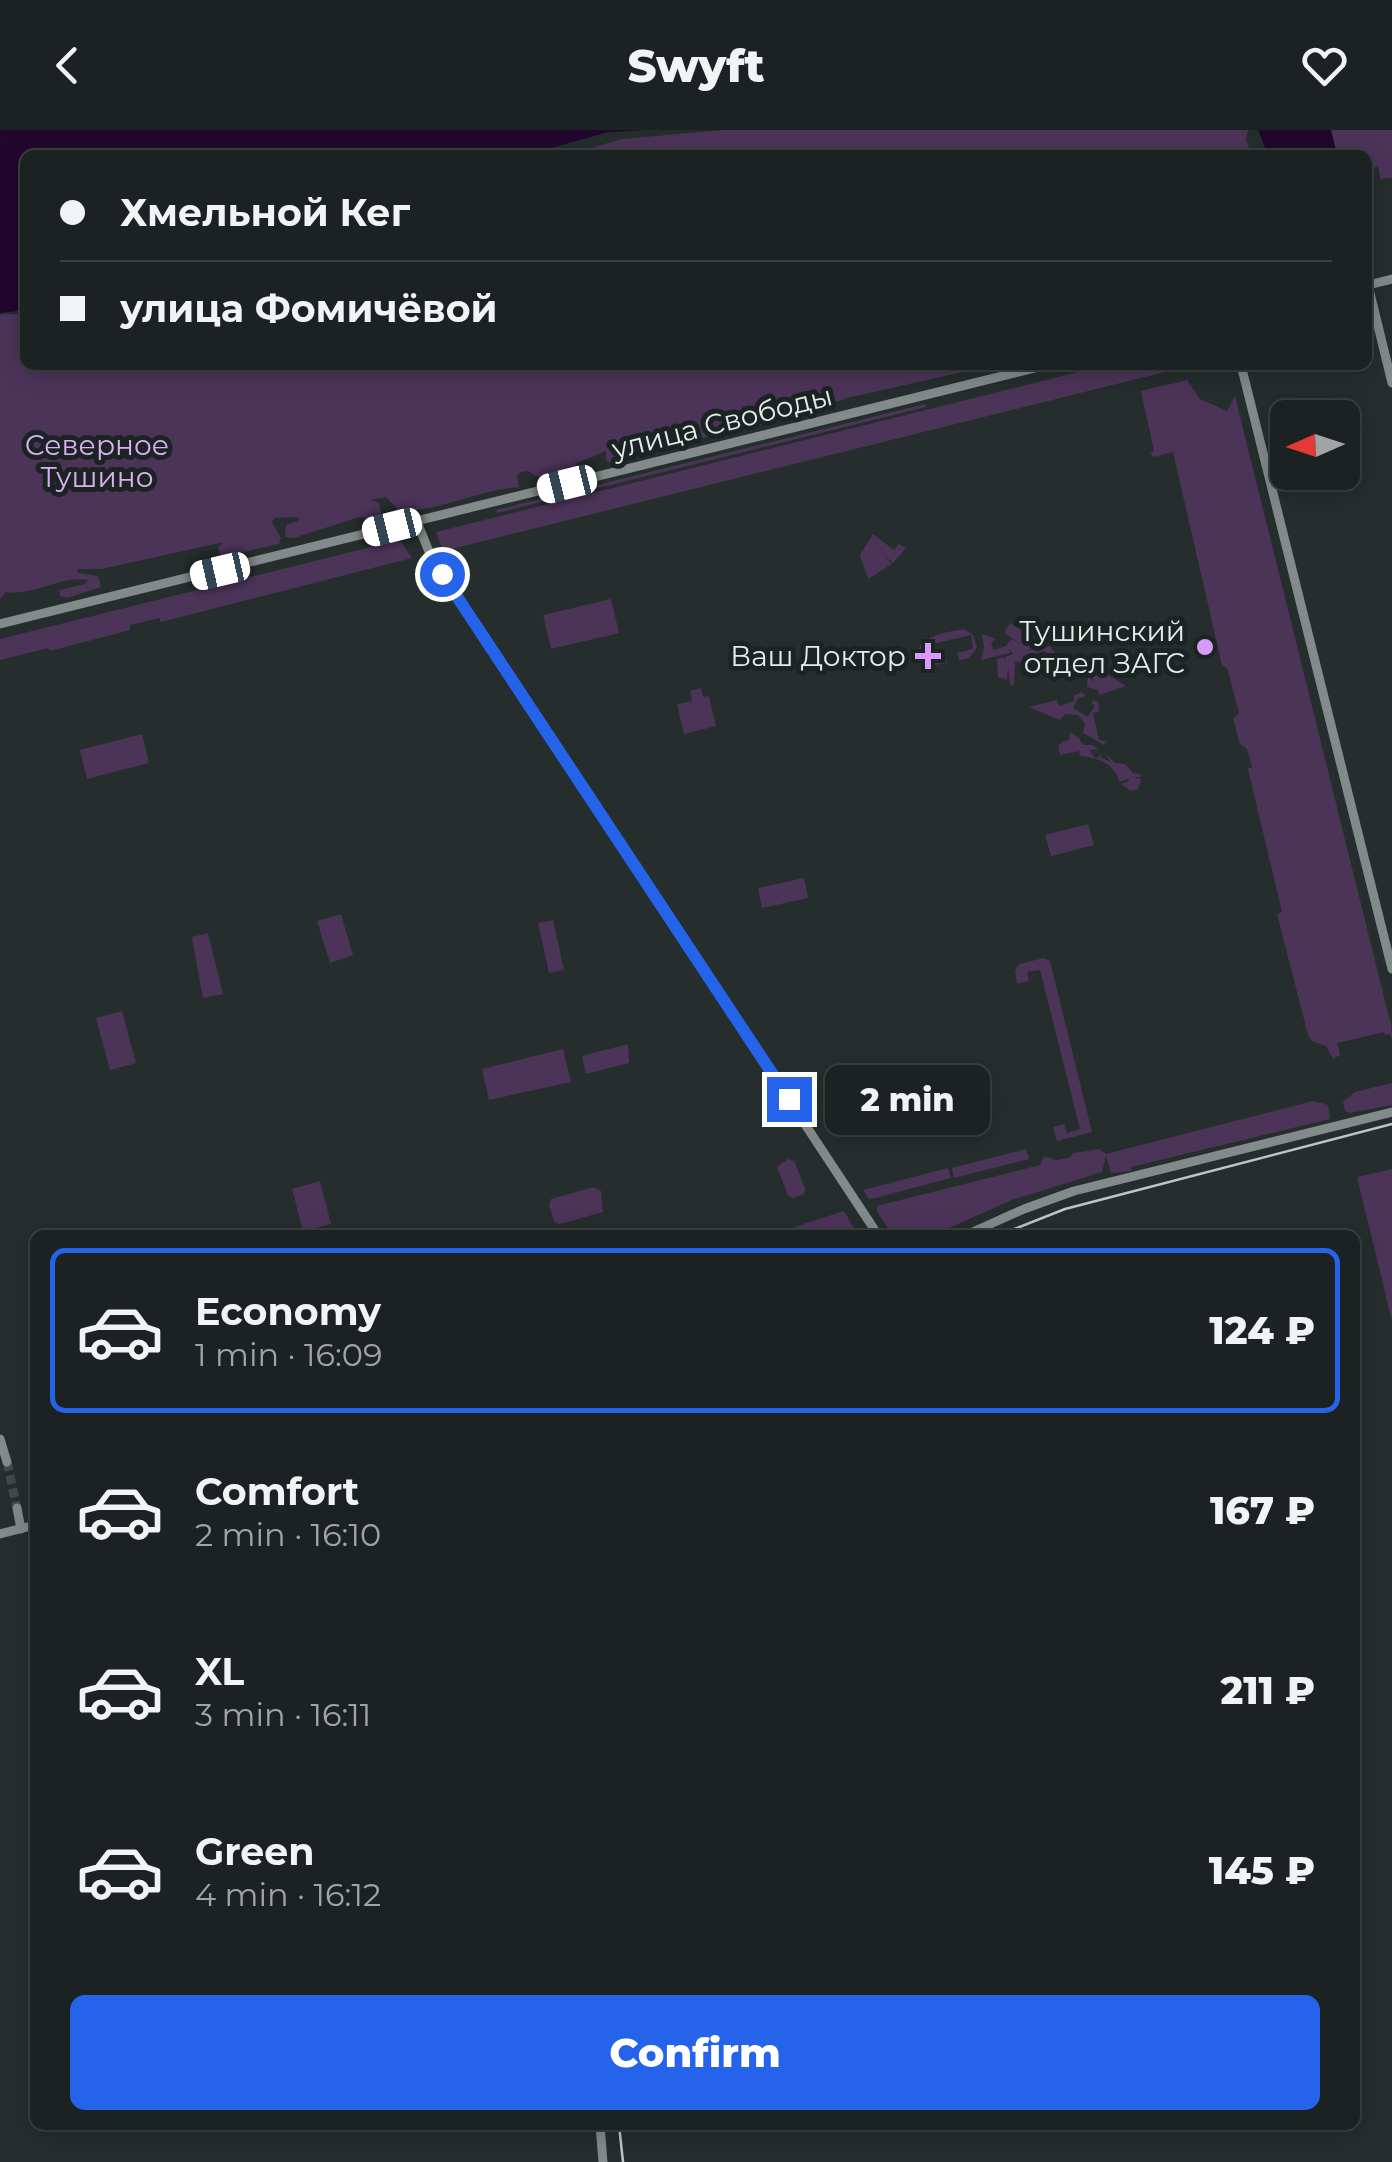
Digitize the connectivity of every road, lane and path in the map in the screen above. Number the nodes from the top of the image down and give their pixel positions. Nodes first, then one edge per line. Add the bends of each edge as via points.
1 (1372, 302) edge
2 (1027, 370) edge
3 (1242, 370) edge
4 (1392, 384) edge
5 (416, 522) junction
6 (0, 624) edge
7 (1392, 969) edge
8 (1392, 1112) edge
9 (875, 1230) edge
10 (976, 1230) edge
11 (0, 1438) edge
12 (7, 1462) dead end
13 (17, 1508) tunnel mouth
14 (30, 1527) edge
15 (21, 1529) junction
16 (0, 1534) edge
17 (600, 2130) edge
18 (603, 2162) edge

1 - 4 main road
2 - 5 main road, улица Свободы
3 - 7 main road
5 - 6 main road, улица Свободы
5 - 9 main road via 432,559
8 - 10 main road via 1074,1192
11 - 12 main road
13 - 15 main road
14 - 15 main road
15 - 16 main road
17 - 18 main road

